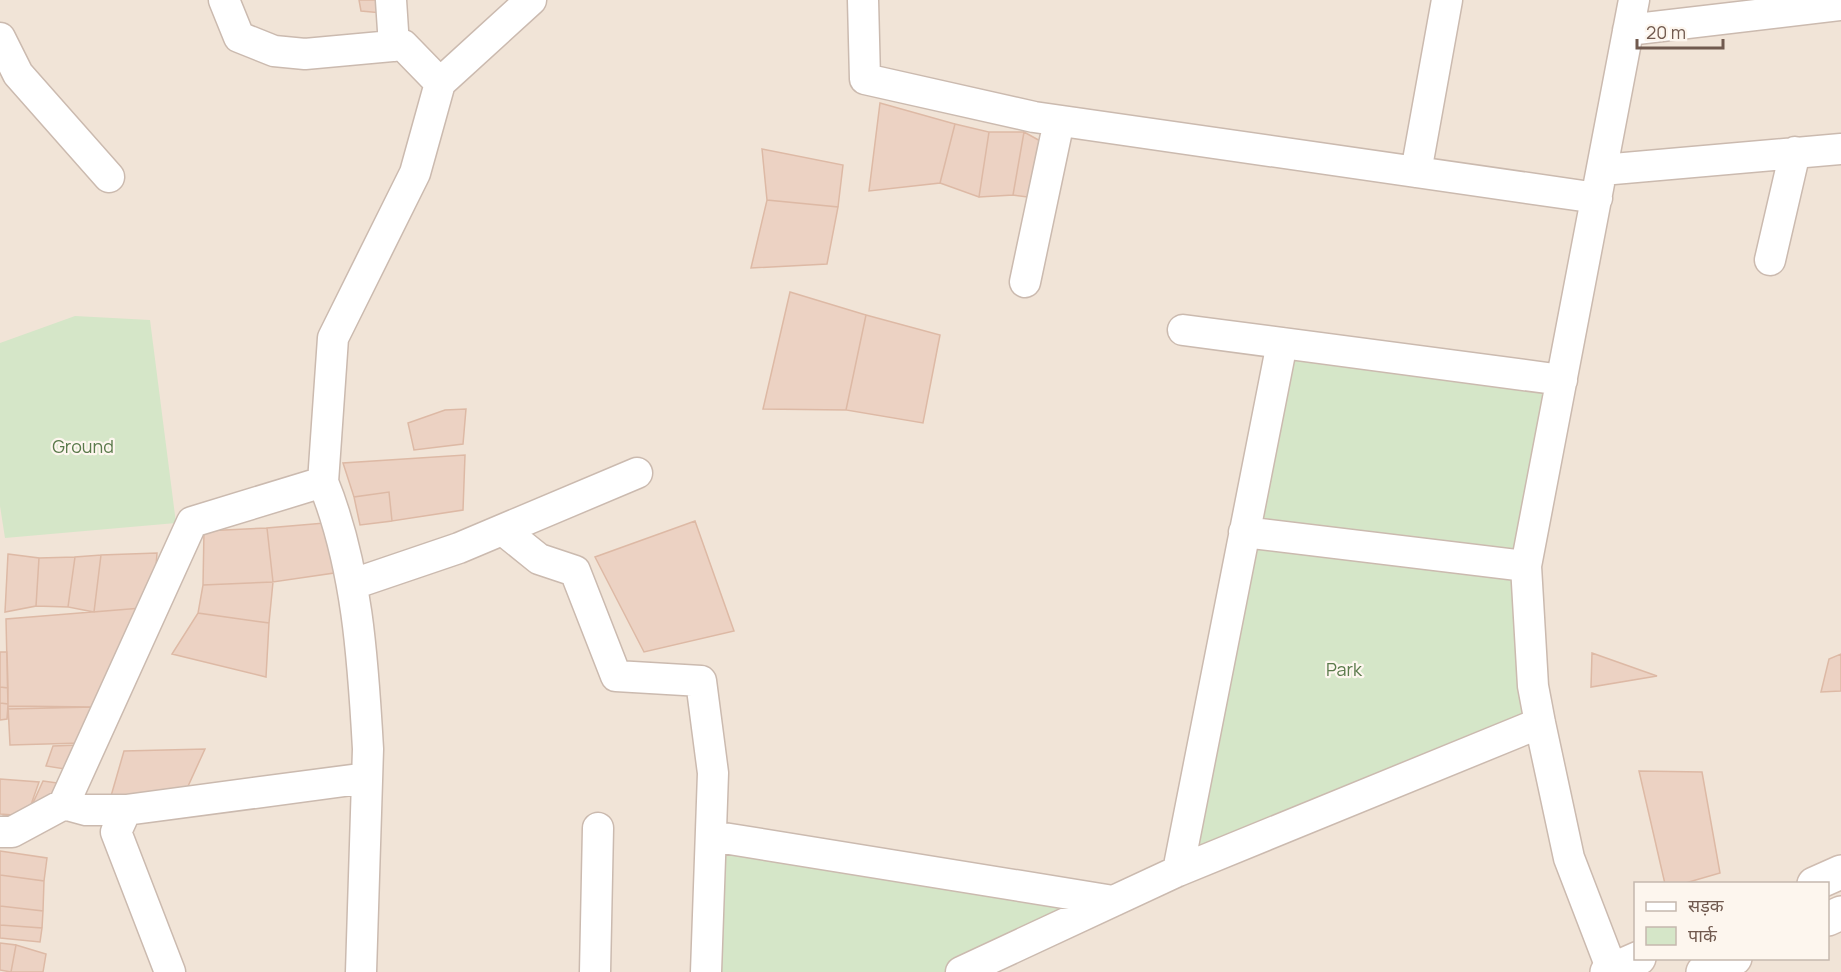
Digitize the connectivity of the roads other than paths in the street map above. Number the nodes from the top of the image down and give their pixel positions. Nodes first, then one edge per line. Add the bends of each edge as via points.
1 (224, 0) edge
2 (391, 0) edge
3 (531, 0) edge
4 (863, 0) edge
5 (1447, 0) edge
6 (1634, 0) edge
7 (1841, 5) edge
8 (1629, 30) junction
9 (0, 38) edge
10 (394, 46) junction
11 (441, 83) junction
12 (1059, 121) junction
13 (1841, 149) edge
14 (1795, 152) junction
15 (1416, 172) junction
16 (109, 177) dead end
17 (1599, 184) junction
18 (1770, 260) dead end
19 (1025, 282) dead end
20 (1183, 330) dead end
21 (1282, 343) junction
22 (1562, 380) junction
23 (636, 473) dead end
24 (323, 482) junction
25 (502, 530) junction
26 (1244, 532) junction
27 (1526, 566) junction
28 (353, 584) junction
29 (1540, 723) junction
30 (367, 778) junction
31 (63, 804) junction
32 (126, 810) junction
33 (598, 828) dead end
34 (0, 832) edge
35 (711, 836) junction
36 (1178, 871) junction
37 (1841, 872) edge
38 (1818, 882) edge
39 (1113, 901) junction
40 (1730, 960) edge
41 (1620, 967) edge
42 (170, 972) edge
43 (361, 972) edge
44 (595, 972) edge
45 (706, 972) edge
46 (960, 972) edge
47 (1703, 972) edge

1 - 10 street via 239,37 274,51 305,54
2 - 10 street
3 - 11 street
4 - 12 street via 865,80
5 - 15 street
6 - 8 street
7 - 8 street
8 - 17 street
9 - 16 street via 18,74
10 - 11 street via 403,45
11 - 24 street via 415,173 333,338
12 - 15 street
12 - 19 street
13 - 14 street
14 - 17 street
14 - 18 street
15 - 17 street
17 - 22 street
20 - 21 street
21 - 22 street
21 - 26 street
22 - 27 street
23 - 25 street
24 - 28 street
24 - 31 street via 192,522
25 - 28 street
25 - 35 street via 539,559 575,571 616,676 701,681 713,773
26 - 27 street
26 - 36 street
27 - 29 street via 1533,686
28 - 30 street via 366,713
29 - 36 street
29 - 41 street via 1569,858
30 - 32 street
30 - 43 street
31 - 32 street via 86,810
31 - 34 street via 12,832
32 - 42 street via 116,832
33 - 44 street
35 - 39 street
35 - 45 street
36 - 39 street
37 - 38 street
39 - 46 street
40 - 47 street

